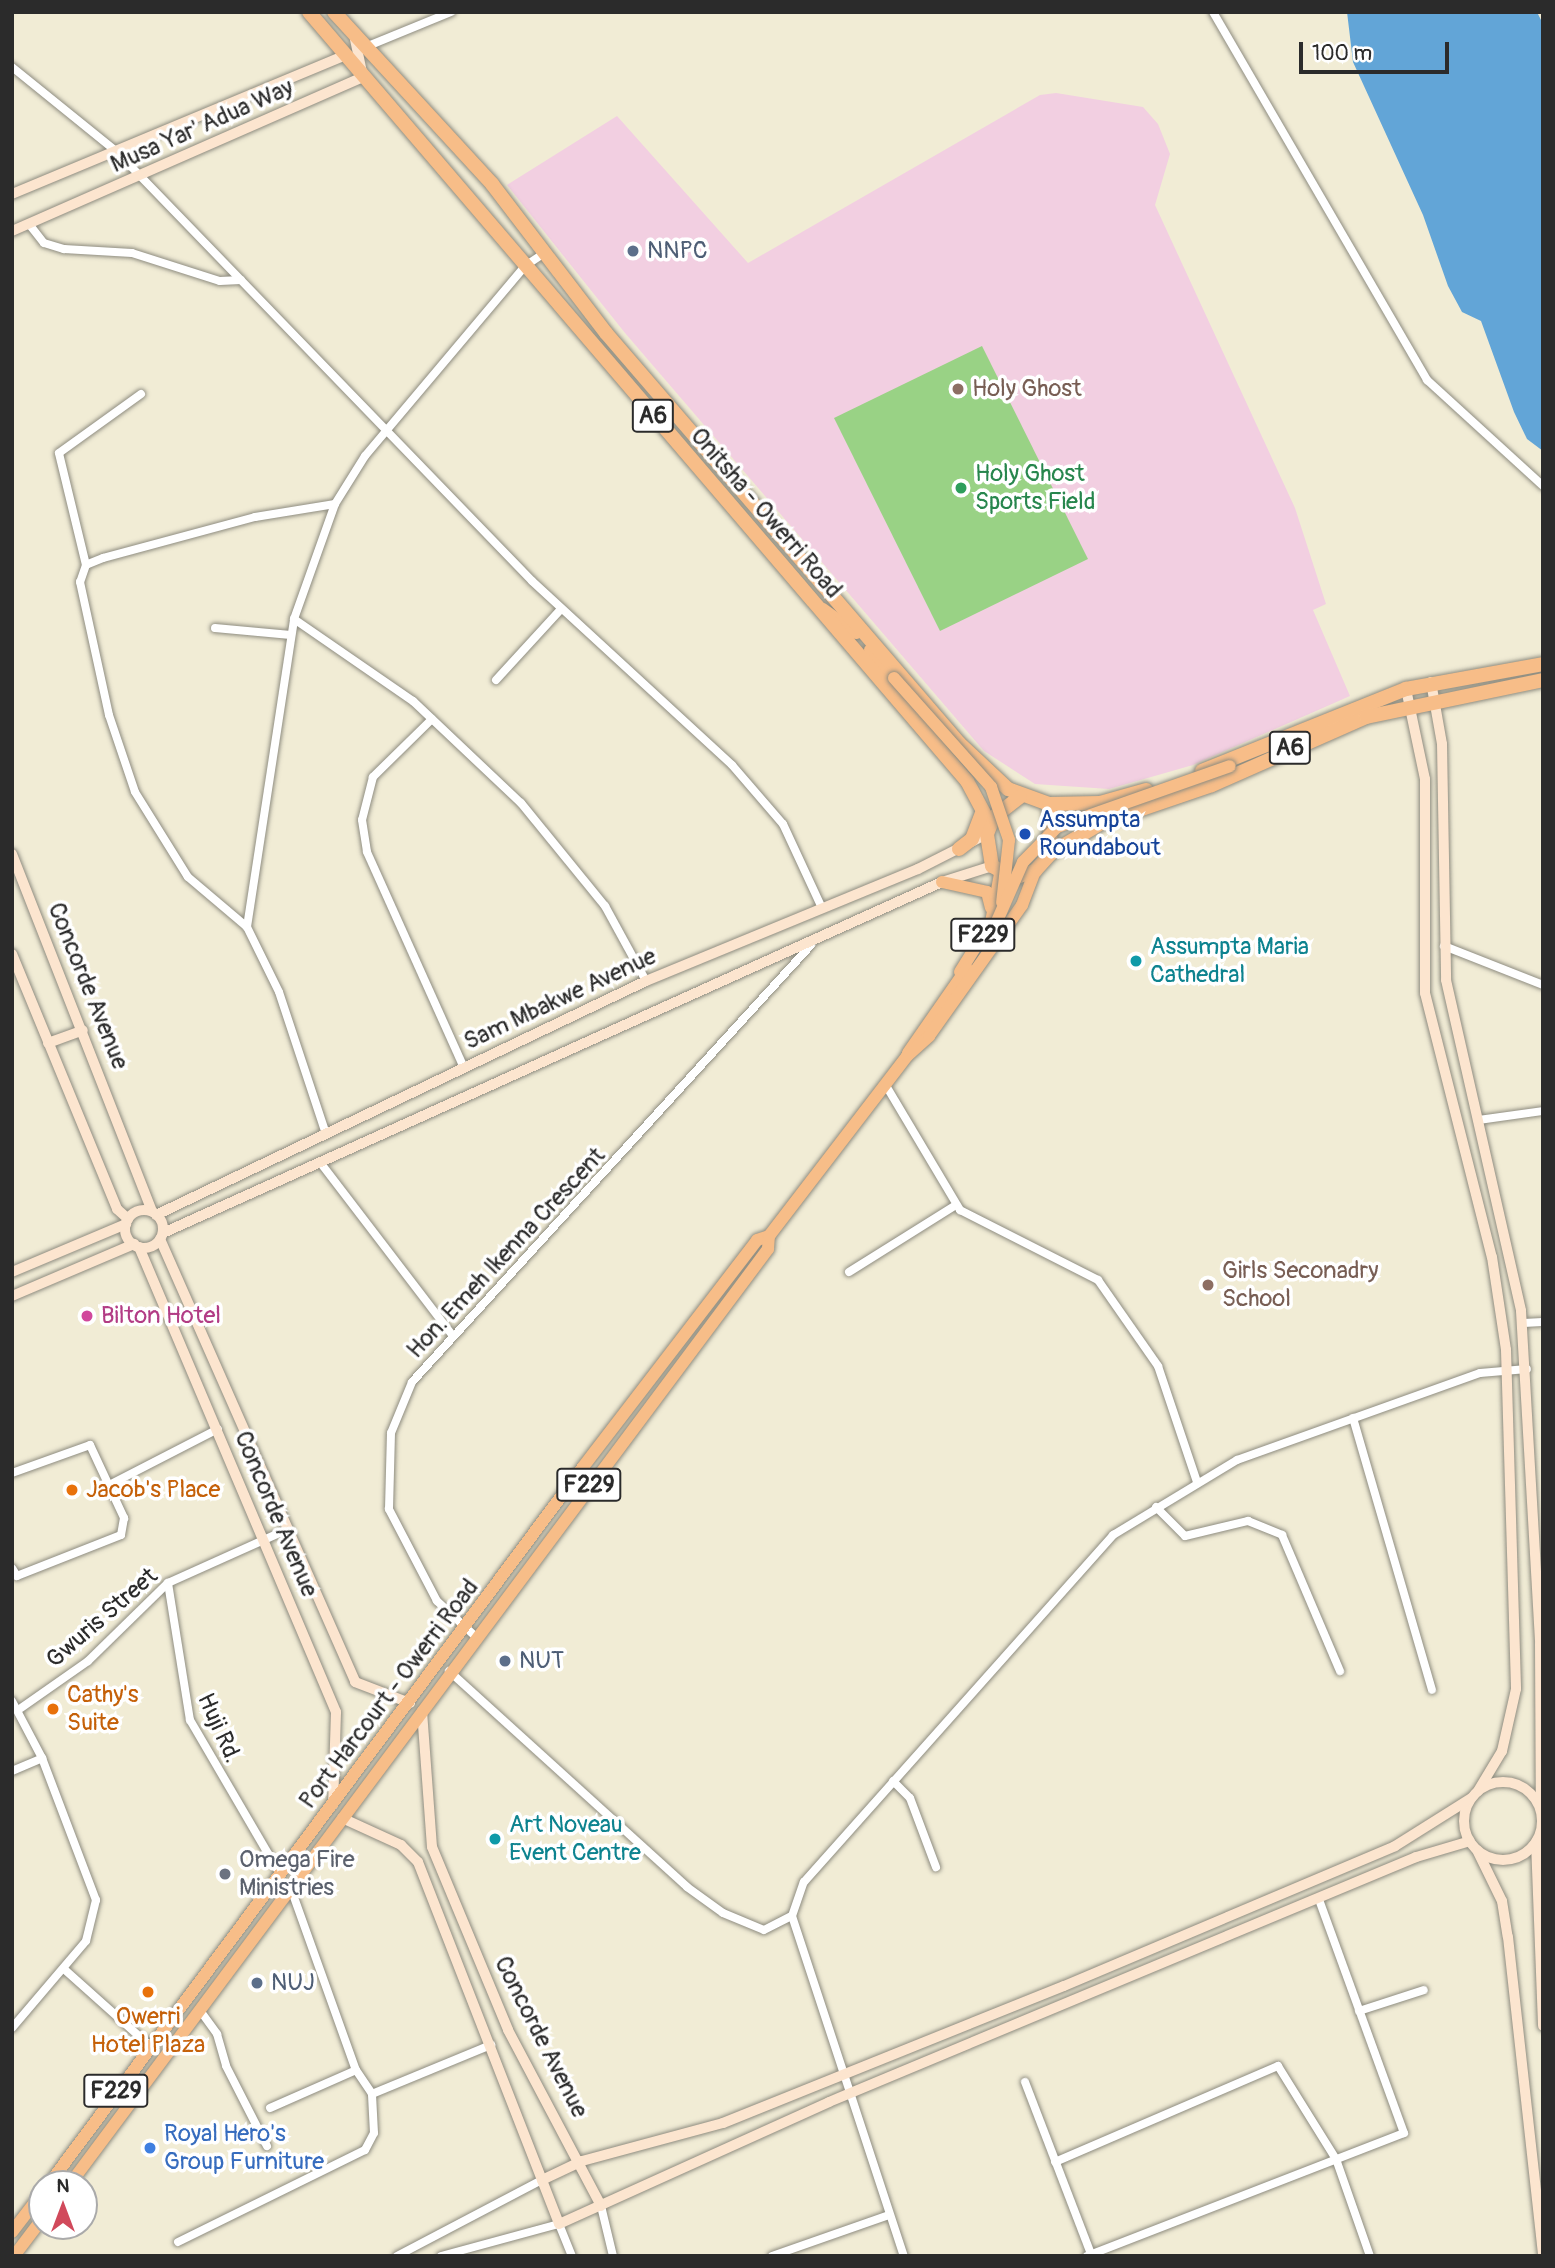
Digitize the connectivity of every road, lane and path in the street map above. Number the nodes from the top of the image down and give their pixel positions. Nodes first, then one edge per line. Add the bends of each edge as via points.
1 (309, 12) edge
2 (334, 12) edge
3 (451, 12) edge
4 (1213, 12) edge
5 (352, 30) junction
6 (368, 46) junction
7 (346, 55) junction
8 (12, 67) edge
9 (363, 77) junction
10 (117, 152) junction
11 (142, 177) junction
12 (12, 194) edge
13 (29, 224) junction
14 (12, 231) edge
15 (543, 254) junction
16 (525, 266) junction
17 (241, 280) junction
18 (141, 394) dead end
19 (387, 430) junction
20 (1543, 486) edge
21 (335, 504) junction
22 (86, 565) junction
23 (816, 605) junction
24 (561, 609) junction
25 (294, 618) junction
26 (215, 628) dead end
27 (291, 635) junction
28 (1543, 664) edge
29 (496, 680) dead end
30 (1543, 681) edge
31 (1431, 682) junction
32 (1406, 689) junction
33 (1434, 700) junction
34 (1413, 706) junction
35 (432, 719) junction
36 (1303, 726) junction
37 (972, 789) junction
38 (1020, 797) junction
39 (1049, 804) junction
40 (988, 829) junction
41 (959, 849) junction
42 (12, 853) edge
43 (1051, 853) junction
44 (996, 870) junction
45 (1035, 871) junction
46 (942, 882) junction
47 (822, 908) junction
48 (993, 923) junction
49 (247, 926) junction
50 (1443, 926) junction
51 (1424, 927) junction
52 (811, 945) junction
53 (1444, 946) junction
54 (12, 954) edge
55 (646, 981) junction
56 (1543, 985) edge
57 (948, 990) junction
58 (83, 1030) junction
59 (48, 1043) junction
60 (906, 1056) junction
61 (463, 1066) junction
62 (885, 1084) junction
63 (1543, 1111) edge
64 (1479, 1120) junction
65 (325, 1131) junction
66 (323, 1166) junction
67 (956, 1205) junction
68 (154, 1213) junction
69 (127, 1222) junction
70 (162, 1236) junction
71 (136, 1246) junction
72 (12, 1272) edge
73 (849, 1272) dead end
74 (12, 1297) edge
75 (1543, 1322) edge
76 (1523, 1323) junction
77 (452, 1335) junction
78 (1527, 1369) junction
79 (1507, 1370) junction
80 (1353, 1418) junction
81 (218, 1429) junction
82 (12, 1473) edge
83 (1196, 1482) junction
84 (113, 1483) junction
85 (1156, 1507) junction
86 (288, 1529) junction
87 (264, 1541) junction
88 (12, 1568) edge
89 (168, 1583) junction
90 (470, 1632) junction
91 (449, 1671) junction
92 (1340, 1671) dead end
93 (1432, 1690) dead end
94 (12, 1701) edge
95 (410, 1703) junction
96 (20, 1708) junction
97 (422, 1711) junction
98 (42, 1758) junction
99 (12, 1771) edge
100 (893, 1781) junction
101 (1474, 1795) junction
102 (334, 1805) junction
103 (1541, 1810) edge
104 (342, 1818) junction
105 (1536, 1842) junction
106 (1474, 1846) junction
107 (936, 1867) dead end
108 (279, 1874) junction
109 (290, 1886) junction
110 (1318, 1899) junction
111 (792, 1916) junction
112 (64, 1969) junction
113 (1424, 1990) dead end
114 (197, 2007) junction
115 (1359, 2011) junction
116 (1543, 2026) edge
117 (12, 2028) edge
118 (149, 2045) junction
119 (491, 2045) junction
120 (356, 2070) junction
121 (846, 2074) junction
122 (1025, 2082) dead end
123 (850, 2093) junction
124 (372, 2094) junction
125 (270, 2108) dead end
126 (267, 2146) dead end
127 (1336, 2159) junction
128 (582, 2161) junction
129 (1055, 2162) junction
130 (59, 2170) edge
131 (80, 2170) edge
132 (542, 2180) junction
133 (601, 2206) junction
134 (28, 2211) edge
135 (889, 2215) junction
136 (559, 2224) junction
137 (12, 2232) edge
138 (28, 2238) edge
139 (178, 2242) dead end
140 (1089, 2255) edge
141 (14, 2256) edge
142 (397, 2256) edge
143 (441, 2256) edge
144 (572, 2256) edge
145 (613, 2256) edge
146 (772, 2256) edge
147 (904, 2256) edge
148 (1370, 2256) edge
149 (1543, 2256) edge

1 - 7 highway, Onitsha - Owerri Road / A6
2 - 5 highway, Onitsha - Owerri Road / A6
3 - 6 street
4 - 20 street via 1427,380
5 - 6 highway, Onitsha - Owerri Road / A6
5 - 9 street
6 - 15 highway, Onitsha - Owerri Road / A6 via 492,184
7 - 9 highway, Onitsha - Owerri Road / A6
7 - 10 street, Musa Yar' Adua Way
8 - 10 street
9 - 11 street, Musa Yar' Adua Way
9 - 16 highway, Onitsha - Owerri Road / A6
10 - 11 street
10 - 12 street, Musa Yar' Adua Way
11 - 13 street, Musa Yar' Adua Way
11 - 17 street
13 - 14 street, Musa Yar' Adua Way
13 - 17 street via 44,243 64,249 132,253 219,281
15 - 16 street
15 - 38 highway, Onitsha - Owerri Road / A6 via 959,743
16 - 19 street
16 - 23 highway, Onitsha - Owerri Road / A6
17 - 19 street
18 - 22 street via 59,453
19 - 21 street
19 - 24 street
21 - 22 street via 255,517
21 - 25 street
22 - 49 street via 80,582 95,655 138,799 188,877
23 - 37 highway, Onitsha - Owerri Road / A6
23 - 48 main road, bridge via 846,622 990,787 1004,815 1010,864
24 - 29 street
24 - 47 street via 769,806 795,844
25 - 27 street
25 - 35 street via 353,655
26 - 27 street
27 - 49 street
28 - 31 highway, A6
30 - 33 highway, A6
31 - 32 highway, A6
31 - 33 street
32 - 34 street
32 - 36 highway, A6
33 - 34 highway, A6
33 - 50 street via 1442,744
34 - 43 highway, A6 via 1327,732 1212,785 1101,823
34 - 51 street via 1425,779
35 - 55 street via 569,853
35 - 61 street via 373,776 363,798 363,836
36 - 39 highway, A6 via 1153,788 1100,803
36 - 48 main road, bridge via 1230,766 1057,827 1023,862
37 - 40 highway, Onitsha - Owerri Road / A6
37 - 41 highway via 983,814 972,839
38 - 39 highway, A6
38 - 40 highway
39 - 43 highway
40 - 41 street, Sam Mbakwe Avenue
40 - 44 highway, A6
41 - 47 street, Sam Mbakwe Avenue
42 - 58 street, Concorde Avenue
43 - 45 highway, A6
44 - 45 highway via 1013,878
44 - 46 street
44 - 48 main road, F229
45 - 60 main road via 1022,905 929,1036
46 - 48 main road via 987,892
46 - 52 street
47 - 55 street, Sam Mbakwe Avenue
48 - 57 main road, F229
48 - 57 main road via 974,958
49 - 65 street via 278,992
50 - 51 street
50 - 53 street
51 - 79 street via 1425,993 1492,1257
52 - 66 street
52 - 77 street, Hon. Emeh Ikenna Crescent via 680,1095
53 - 56 street
53 - 64 street
54 - 59 street
55 - 61 street, Sam Mbakwe Avenue
57 - 60 main road
58 - 59 street
58 - 68 street, Concorde Avenue
59 - 69 street via 117,1209
60 - 62 main road, Port Harcourt - Owerri Road / F229
61 - 65 street, Sam Mbakwe Avenue
62 - 67 street
62 - 90 main road, Port Harcourt - Owerri Road / F229 via 769,1236 768,1249 740,1272
63 - 64 street
64 - 76 street
65 - 68 street, Sam Mbakwe Avenue
66 - 70 street
66 - 77 street
67 - 73 street
67 - 83 street via 1098,1280 1157,1366
68 - 69 street, Sam Mbakwe Avenue
68 - 70 street, Concorde Avenue
69 - 71 street, Concorde Avenue
69 - 72 street
70 - 71 street
70 - 86 street, Concorde Avenue
71 - 74 street
71 - 81 street, Concorde Avenue
75 - 76 street
76 - 78 street
77 - 90 street, Hon. Emeh Ikenna Crescent via 412,1382 391,1433 387,1490 402,1540 437,1601
78 - 79 street
78 - 103 street
79 - 80 street
79 - 101 street via 1516,1689 1502,1751
80 - 83 street
80 - 93 street
81 - 84 street
81 - 87 street, Concorde Avenue
82 - 84 street via 81,1443 90,1444
83 - 85 street
84 - 88 street via 124,1518 121,1535 17,1576
85 - 92 street via 1185,1536 1248,1521 1282,1535
85 - 100 street via 1113,1535
86 - 87 street, Gwuris Street
86 - 95 street, Concorde Avenue via 355,1682
87 - 89 street, Gwuris Street
87 - 102 street, Concorde Avenue via 338,1718
89 - 96 street, Gwuris Street via 88,1661
89 - 108 street, Huji Rd. via 190,1720
90 - 91 main road, Port Harcourt - Owerri Road / F229
90 - 95 main road, Port Harcourt - Owerri Road / F229
91 - 97 main road, Port Harcourt - Owerri Road / F229
91 - 111 street via 723,1913 764,1930
94 - 96 street
95 - 102 main road, Port Harcourt - Owerri Road / F229
96 - 98 street
97 - 104 main road, Port Harcourt - Owerri Road / F229
97 - 128 street, Concorde Avenue via 432,1847 509,2030
98 - 99 street
98 - 112 street via 96,1900 86,1941
100 - 107 street via 910,1798
100 - 111 street via 804,1882
101 - 103 street via 1509,1782 1529,1792
101 - 106 street via 1464,1820
101 - 121 street via 1395,1846
102 - 108 main road, Port Harcourt - Owerri Road / F229
103 - 105 street
104 - 109 main road, Port Harcourt - Owerri Road / F229
104 - 119 street, Concorde Avenue via 401,1845 418,1862
105 - 106 street via 1508,1859
105 - 116 street
106 - 110 street
106 - 149 street via 1492,1873 1506,1925
108 - 109 main road
108 - 118 main road, Port Harcourt - Owerri Road / F229
109 - 114 main road, Port Harcourt - Owerri Road / F229
109 - 120 street
110 - 115 street
110 - 123 street
111 - 121 street
112 - 117 street
112 - 118 street
113 - 115 street
114 - 126 street via 214,2028
114 - 131 main road, Port Harcourt - Owerri Road / F229
115 - 127 street via 1405,2126 1399,2139
118 - 130 main road, Port Harcourt - Owerri Road / F229
119 - 124 street
119 - 132 street, Concorde Avenue
120 - 124 street
120 - 125 street
121 - 123 street
121 - 128 street via 723,2123
122 - 129 street
123 - 133 street
123 - 135 street
124 - 139 street via 374,2133 365,2150
127 - 129 street via 1278,2066
127 - 140 street
127 - 148 street
128 - 132 street
128 - 133 street, Concorde Avenue
129 - 140 street
132 - 136 street, Concorde Avenue
132 - 142 street
133 - 136 street
133 - 145 street, Concorde Avenue
134 - 137 main road
135 - 146 street
135 - 147 street
136 - 143 street
136 - 144 street, Concorde Avenue
138 - 141 main road

